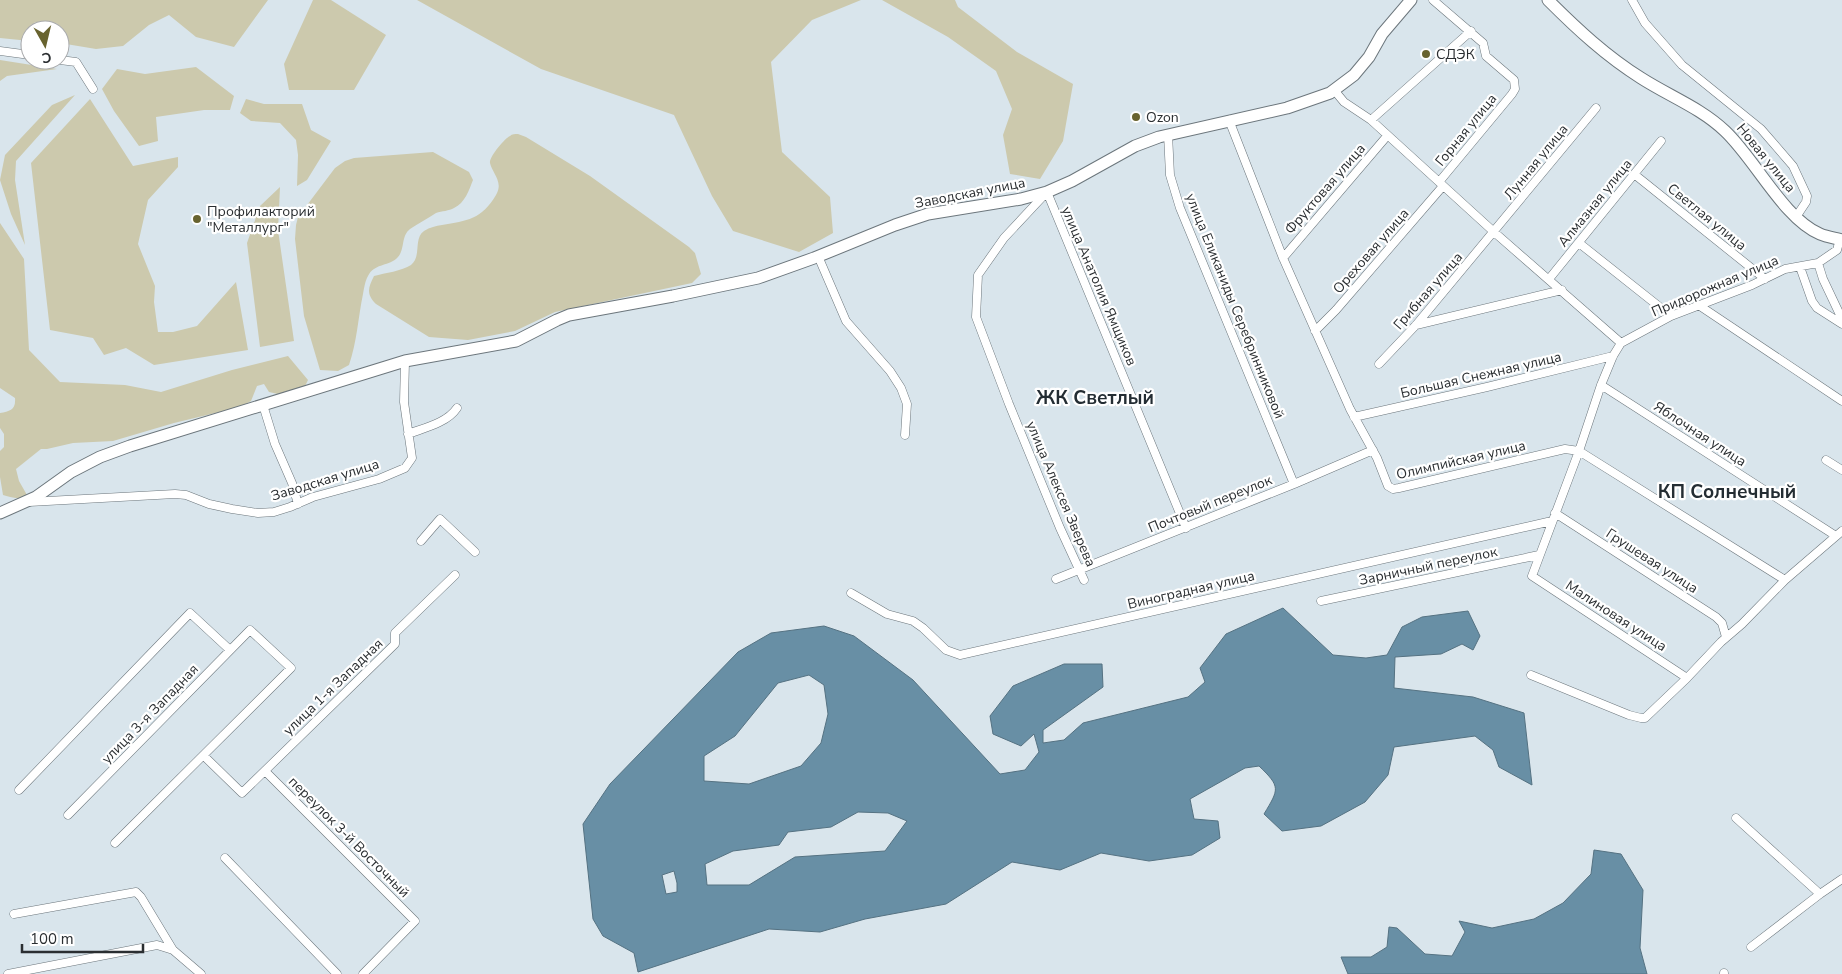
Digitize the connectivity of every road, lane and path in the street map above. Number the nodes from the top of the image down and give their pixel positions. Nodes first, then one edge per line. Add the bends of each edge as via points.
1 (1411, 0) edge
2 (1433, 0) edge
3 (1548, 0) edge
4 (1632, 0) edge
5 (1471, 31) junction
6 (0, 51) edge
7 (20, 54) edge
8 (70, 61) edge
9 (93, 89) dead end
10 (1334, 90) junction
11 (1596, 108) dead end
12 (1229, 120) junction
13 (1371, 120) junction
14 (1168, 134) junction
15 (1387, 136) junction
16 (1661, 141) dead end
17 (1634, 174) junction
18 (1441, 184) junction
19 (1047, 192) junction
20 (1796, 217) junction
21 (1494, 232) junction
22 (1579, 242) junction
23 (1840, 246) edge
24 (818, 256) junction
25 (1283, 258) junction
26 (1818, 263) junction
27 (1800, 267) junction
28 (1549, 279) junction
29 (1764, 279) junction
30 (1562, 290) junction
31 (1700, 306) junction
32 (1671, 316) junction
33 (1842, 319) edge
34 (1842, 324) edge
35 (1416, 325) junction
36 (1315, 331) junction
37 (1621, 343) junction
38 (1613, 356) junction
39 (405, 361) junction
40 (1379, 364) dead end
41 (1601, 385) junction
42 (1842, 401) edge
43 (263, 406) junction
44 (457, 408) dead end
45 (1354, 417) junction
46 (408, 434) junction
47 (905, 435) dead end
48 (1373, 450) junction
49 (1579, 451) junction
50 (1826, 460) dead end
51 (1842, 470) edge
52 (1294, 484) junction
53 (26, 502) junction
54 (298, 504) junction
55 (0, 505) edge
56 (1555, 513) junction
57 (0, 514) edge
58 (1552, 521) junction
59 (1186, 528) junction
60 (1839, 533) edge
61 (420, 541) dead end
62 (475, 552) dead end
63 (1539, 555) junction
64 (1080, 569) junction
65 (455, 574) dead end
66 (1056, 579) dead end
67 (1084, 580) dead end
68 (1785, 580) junction
69 (852, 593) dead end
70 (1322, 602) dead end
71 (1726, 637) junction
72 (230, 650) junction
73 (1531, 674) dead end
74 (1687, 678) junction
75 (204, 756) junction
76 (265, 771) junction
77 (19, 790) dead end
78 (68, 815) dead end
79 (1736, 818) dead end
80 (115, 843) dead end
81 (224, 858) dead end
82 (1842, 878) edge
83 (1820, 894) junction
84 (14, 914) dead end
85 (1751, 947) dead end
86 (173, 950) junction
87 (8, 974) edge
88 (202, 974) edge
89 (337, 974) edge
90 (363, 974) edge

1 - 10 street, Заводская улица via 1382,34 1354,75
2 - 5 street
3 - 20 street, Новая улица via 1616,62 1698,110 1724,130 1744,150
4 - 20 street via 1645,24 1682,65 1761,128 1793,166 1807,196
5 - 13 street
5 - 18 street, Горная улица via 1483,43 1486,56 1514,80 1515,89
6 - 7 street
8 - 9 street via 76,62
10 - 12 street, Заводская улица via 1287,108
10 - 13 street via 1344,102
11 - 21 street, Лунная улица
12 - 14 street, Заводская улица
12 - 25 street, Олимпийская улица
13 - 15 street
14 - 19 street, Заводская улица via 1135,146
14 - 52 street, улица Еликаниды Серебринниковой via 1170,175 1180,208
15 - 18 street
15 - 25 street, Фруктовая улица
16 - 17 street, Алмазная улица
17 - 22 street, Алмазная улица
17 - 29 street, Светлая улица
18 - 21 street
18 - 36 street, Ореховая улица
19 - 24 street, Заводская улица via 928,214
19 - 59 street, улица Анатолия Ямщиков
19 - 64 street, улица Алексея Зверева via 1004,238 978,275 977,323 1060,528
20 - 23 street, Новая улица
21 - 28 street
21 - 35 street, Грибная улица
22 - 28 street, Алмазная улица
22 - 32 street
23 - 26 street, Придорожная улица
24 - 39 street, Заводская улица via 734,284 569,315 509,342
24 - 47 street via 846,321 901,388 907,404
25 - 36 street, Олимпийская улица
26 - 27 street, Придорожная улица
26 - 33 street via 1822,279
27 - 29 street, Придорожная улица via 1785,269
27 - 34 street via 1812,301
28 - 30 street
29 - 31 street, Придорожная улица
30 - 35 street
30 - 37 street
31 - 32 street, Придорожная улица
31 - 42 street
32 - 37 street, Придорожная улица
35 - 40 street, Грибная улица
36 - 45 street, Олимпийская улица
37 - 38 street
38 - 41 street
38 - 45 street, Большая Снежная улица
39 - 43 street, Заводская улица
39 - 46 street, Заводская улица via 404,402
41 - 49 street
41 - 60 street, Яблочная улица
43 - 53 street, Заводская улица via 100,457
43 - 54 street
44 - 46 street via 452,415
45 - 48 street, Олимпийская улица
46 - 54 street, Заводская улица via 412,458 405,468 379,480 316,496
48 - 49 street, Олимпийская улица via 1388,486 1396,489 1554,451
48 - 52 street, Почтовый переулок
49 - 56 street
49 - 68 street
50 - 51 street
52 - 59 street, Почтовый переулок
53 - 54 street, Заводская улица via 175,494 215,506 258,512 278,511
53 - 55 street
53 - 57 street, Заводская улица
56 - 58 street
56 - 71 street, Грушевая улица via 1716,617 1722,623
58 - 63 street
58 - 69 street, Виноградная улица via 960,655 946,650 913,621 887,614
59 - 64 street, Почтовый переулок
60 - 68 street
61 - 62 street via 440,519
63 - 70 street, Зарничный переулок
63 - 74 street, Малиновая улица via 1532,576
64 - 66 street, Почтовый переулок
64 - 67 street, улица Алексея Зверева
65 - 76 street, улица 1-я Западная via 395,633 395,644
68 - 71 street
71 - 74 street
72 - 75 street, улица 3-я Западная via 250,630 291,668
72 - 77 street via 190,613
72 - 78 street, улица 3-я Западная
73 - 74 street via 1641,718 1647,717
75 - 76 street, улица 1-я Западная via 242,793
75 - 80 street
76 - 90 street, переулок 3-й Восточный via 415,921
79 - 83 street
81 - 89 street
82 - 83 street
83 - 85 street
84 - 86 street via 136,892
86 - 87 street via 157,945
86 - 88 street

